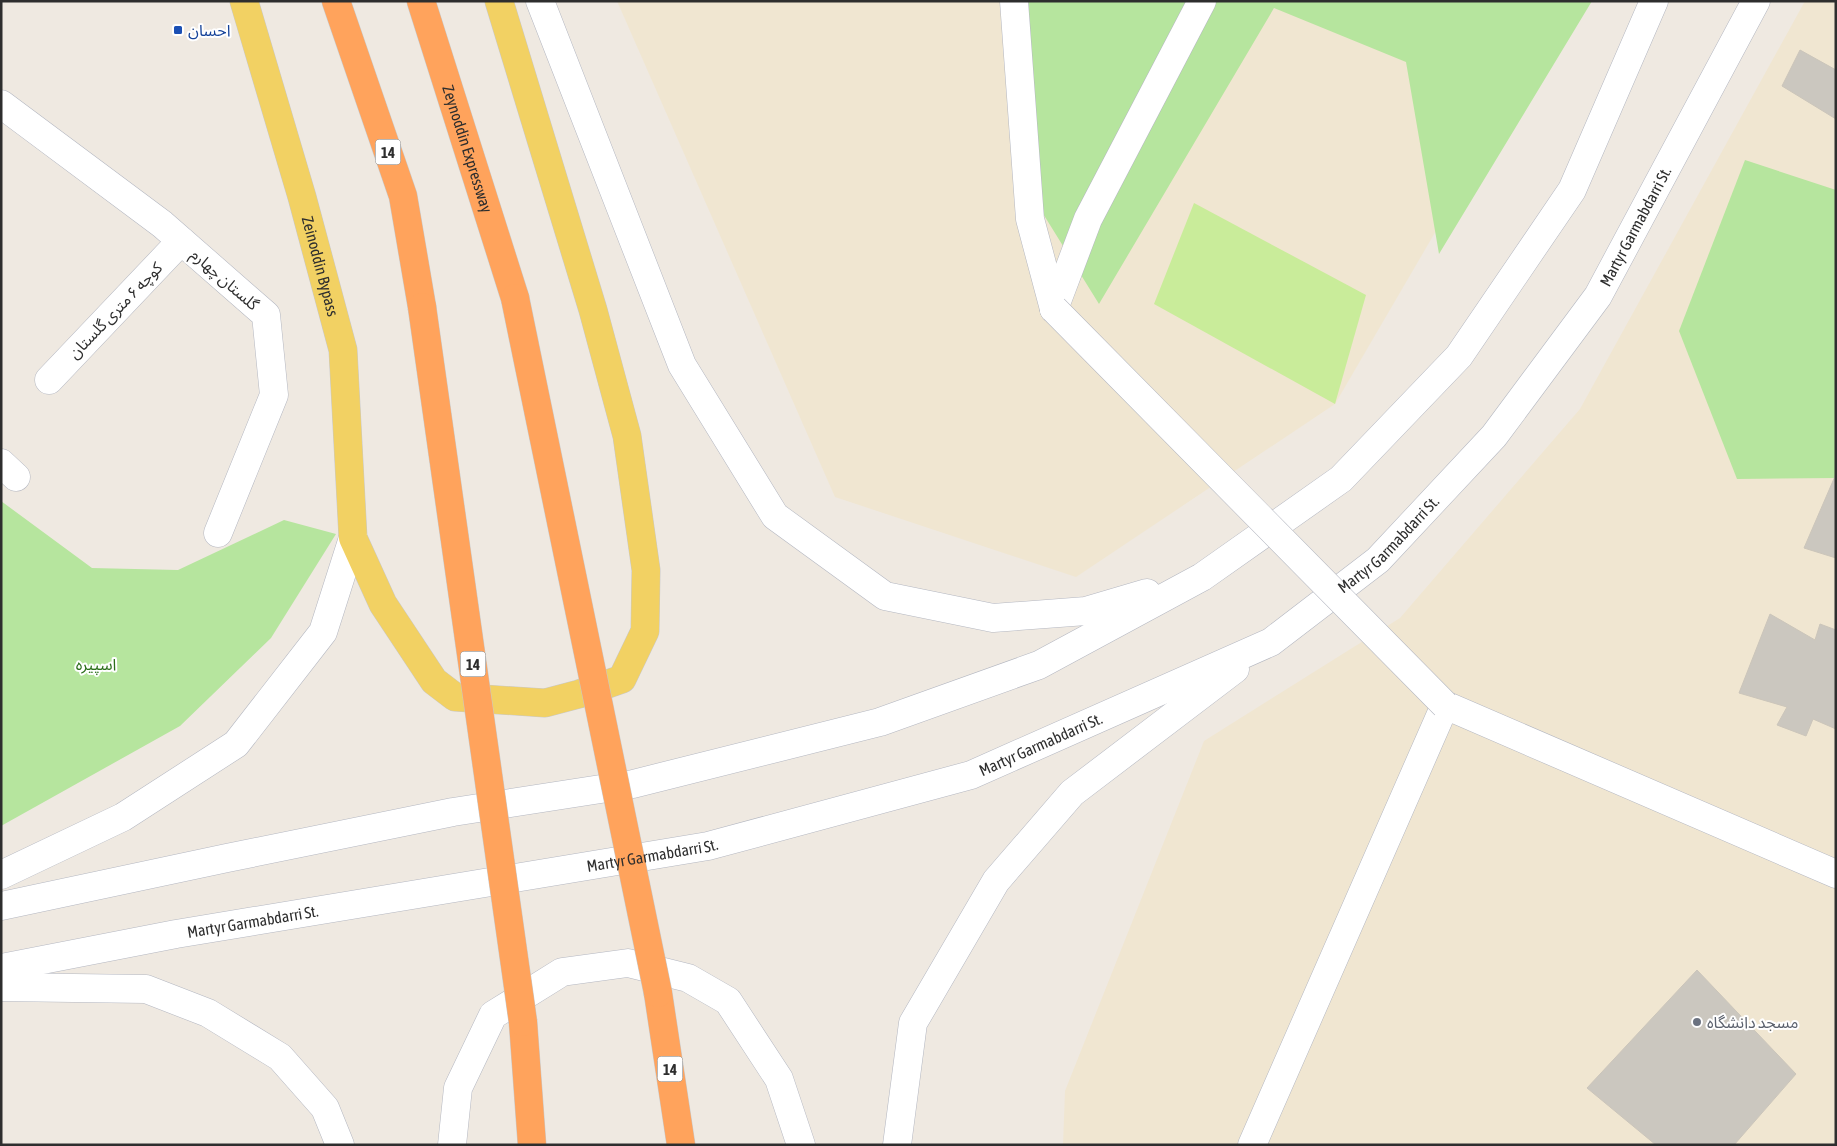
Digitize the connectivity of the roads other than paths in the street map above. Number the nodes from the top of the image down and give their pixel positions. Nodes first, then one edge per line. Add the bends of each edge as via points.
1 (244, 1) edge
2 (336, 1) edge
3 (421, 1) edge
4 (498, 1) edge
5 (540, 1) edge
6 (1014, 1) edge
7 (1202, 1) edge
8 (1654, 1) edge
9 (1756, 1) edge
10 (1, 104) edge
11 (181, 241) junction
12 (1054, 309) junction
13 (48, 380) dead end
14 (218, 533) dead end
15 (353, 538) junction
16 (1202, 577) junction
17 (1270, 642) junction
18 (1445, 705) junction
19 (1836, 874) edge
20 (1, 875) edge
21 (1, 906) edge
22 (1, 968) edge
23 (1, 987) edge
24 (340, 1145) edge
25 (452, 1145) edge
26 (532, 1145) edge
27 (681, 1145) edge
28 (802, 1145) edge
29 (897, 1145) edge
30 (1252, 1145) edge

1 - 15 main road, Zeinoddin Bypass via 343,350
2 - 26 highway, 14, bridge via 403,196 422,307 523,1022
3 - 27 highway, Zeynoddin Expressway / 14, bridge via 515,298 658,993
4 - 15 main road via 593,310 627,436 646,570 645,631 622,679 579,694 545,703 455,696 434,681 383,604
5 - 16 main road via 682,365 775,516 885,596 993,618 1086,612
6 - 12 main road via 1030,219
7 - 12 main road via 1088,219
8 - 16 main road via 1572,190 1459,356 1341,479
9 - 17 main road, Martyr Garmabdarri St. via 1598,296 1494,436 1378,560
10 - 11 main road, گلستان چهارم
11 - 13 main road, کوچه ۶ متری گلستان
11 - 14 main road, گلستان چهارم via 266,315 274,396
12 - 18 main road, bridge
15 - 20 main road via 323,632 236,744 123,818
16 - 21 main road via 1039,665 880,722 633,784 453,812
17 - 22 main road, Martyr Garmabdarri St. via 971,775 708,846 176,934
17 - 29 main road via 1072,793 996,881 913,1023
18 - 19 main road
18 - 30 main road
23 - 24 main road via 146,989 208,1012 280,1057 325,1108
25 - 28 main road via 458,1088 493,1015 562,972 628,963 688,978 728,1001 779,1079

